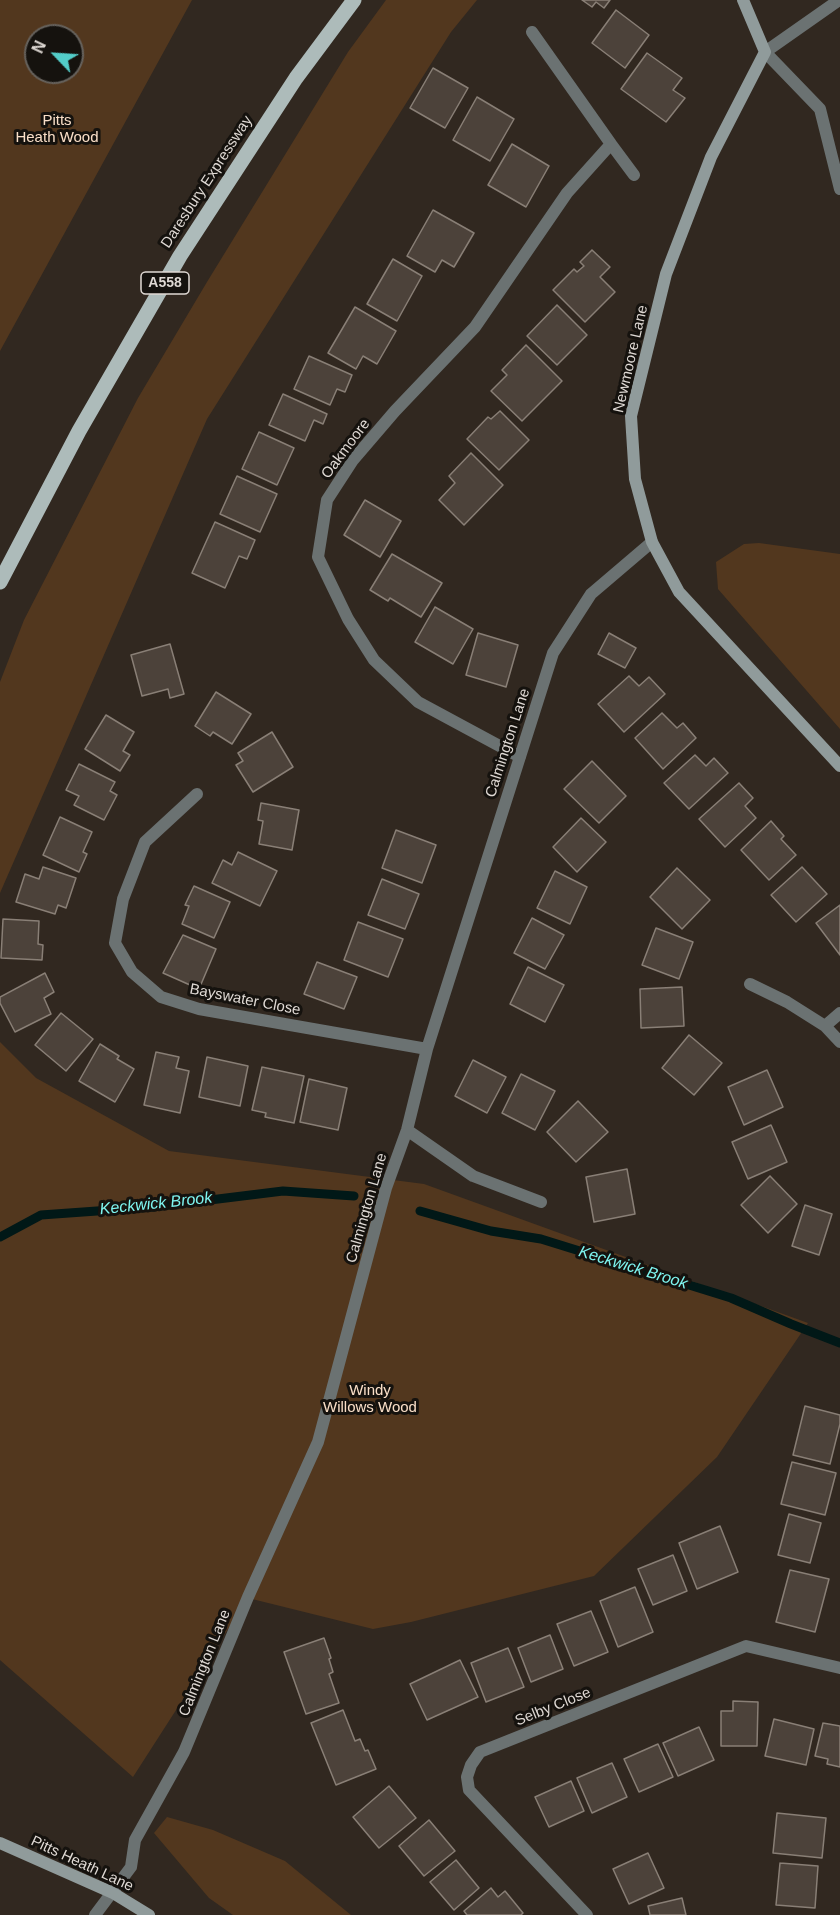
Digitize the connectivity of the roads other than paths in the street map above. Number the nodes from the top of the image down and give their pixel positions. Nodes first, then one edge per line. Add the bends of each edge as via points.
1 (354, 0) edge
2 (743, 0) edge
3 (838, 0) edge
4 (532, 32) dead end
5 (765, 52) junction
6 (610, 144) junction
7 (634, 175) dead end
8 (840, 189) edge
9 (652, 542) junction
10 (0, 582) edge
11 (520, 757) junction
12 (840, 766) edge
13 (197, 794) dead end
14 (750, 984) dead end
15 (840, 1013) edge
16 (825, 1026) junction
17 (840, 1042) edge
18 (427, 1049) junction
19 (407, 1130) junction
20 (541, 1202) dead end
21 (839, 1666) edge
22 (0, 1843) edge
23 (113, 1893) junction
24 (95, 1915) edge
25 (149, 1915) edge
26 (587, 1915) edge

1 - 10 main road, Daresbury Expressway / A558 via 296,78 180,256 79,431
2 - 5 street
3 - 5 street
4 - 6 street
5 - 8 street via 820,109
5 - 9 street, Newmoore Lane via 711,157 666,274 631,416 635,479
6 - 7 street
6 - 11 street, Oakmoore via 567,193 475,327 353,460 327,500 318,557 348,619 374,660 418,702
9 - 11 street, Calmington Lane via 591,594 553,653
9 - 12 street, Newmoore Lane via 679,592
11 - 18 street, Calmington Lane
13 - 18 street, Bayswater Close via 145,842 123,899 114,943 132,972 161,997 198,1009
14 - 16 street
15 - 16 street
16 - 17 street
18 - 19 street, Calmington Lane
19 - 20 street via 473,1176
19 - 23 street, Calmington Lane via 386,1188 318,1442 184,1752 135,1840 131,1867
21 - 26 street, Selby Close via 746,1646 480,1752 467,1777 469,1790
22 - 23 street, Pitts Heath Lane
23 - 24 street, Calmington Lane
23 - 25 street, Pitts Heath Lane

